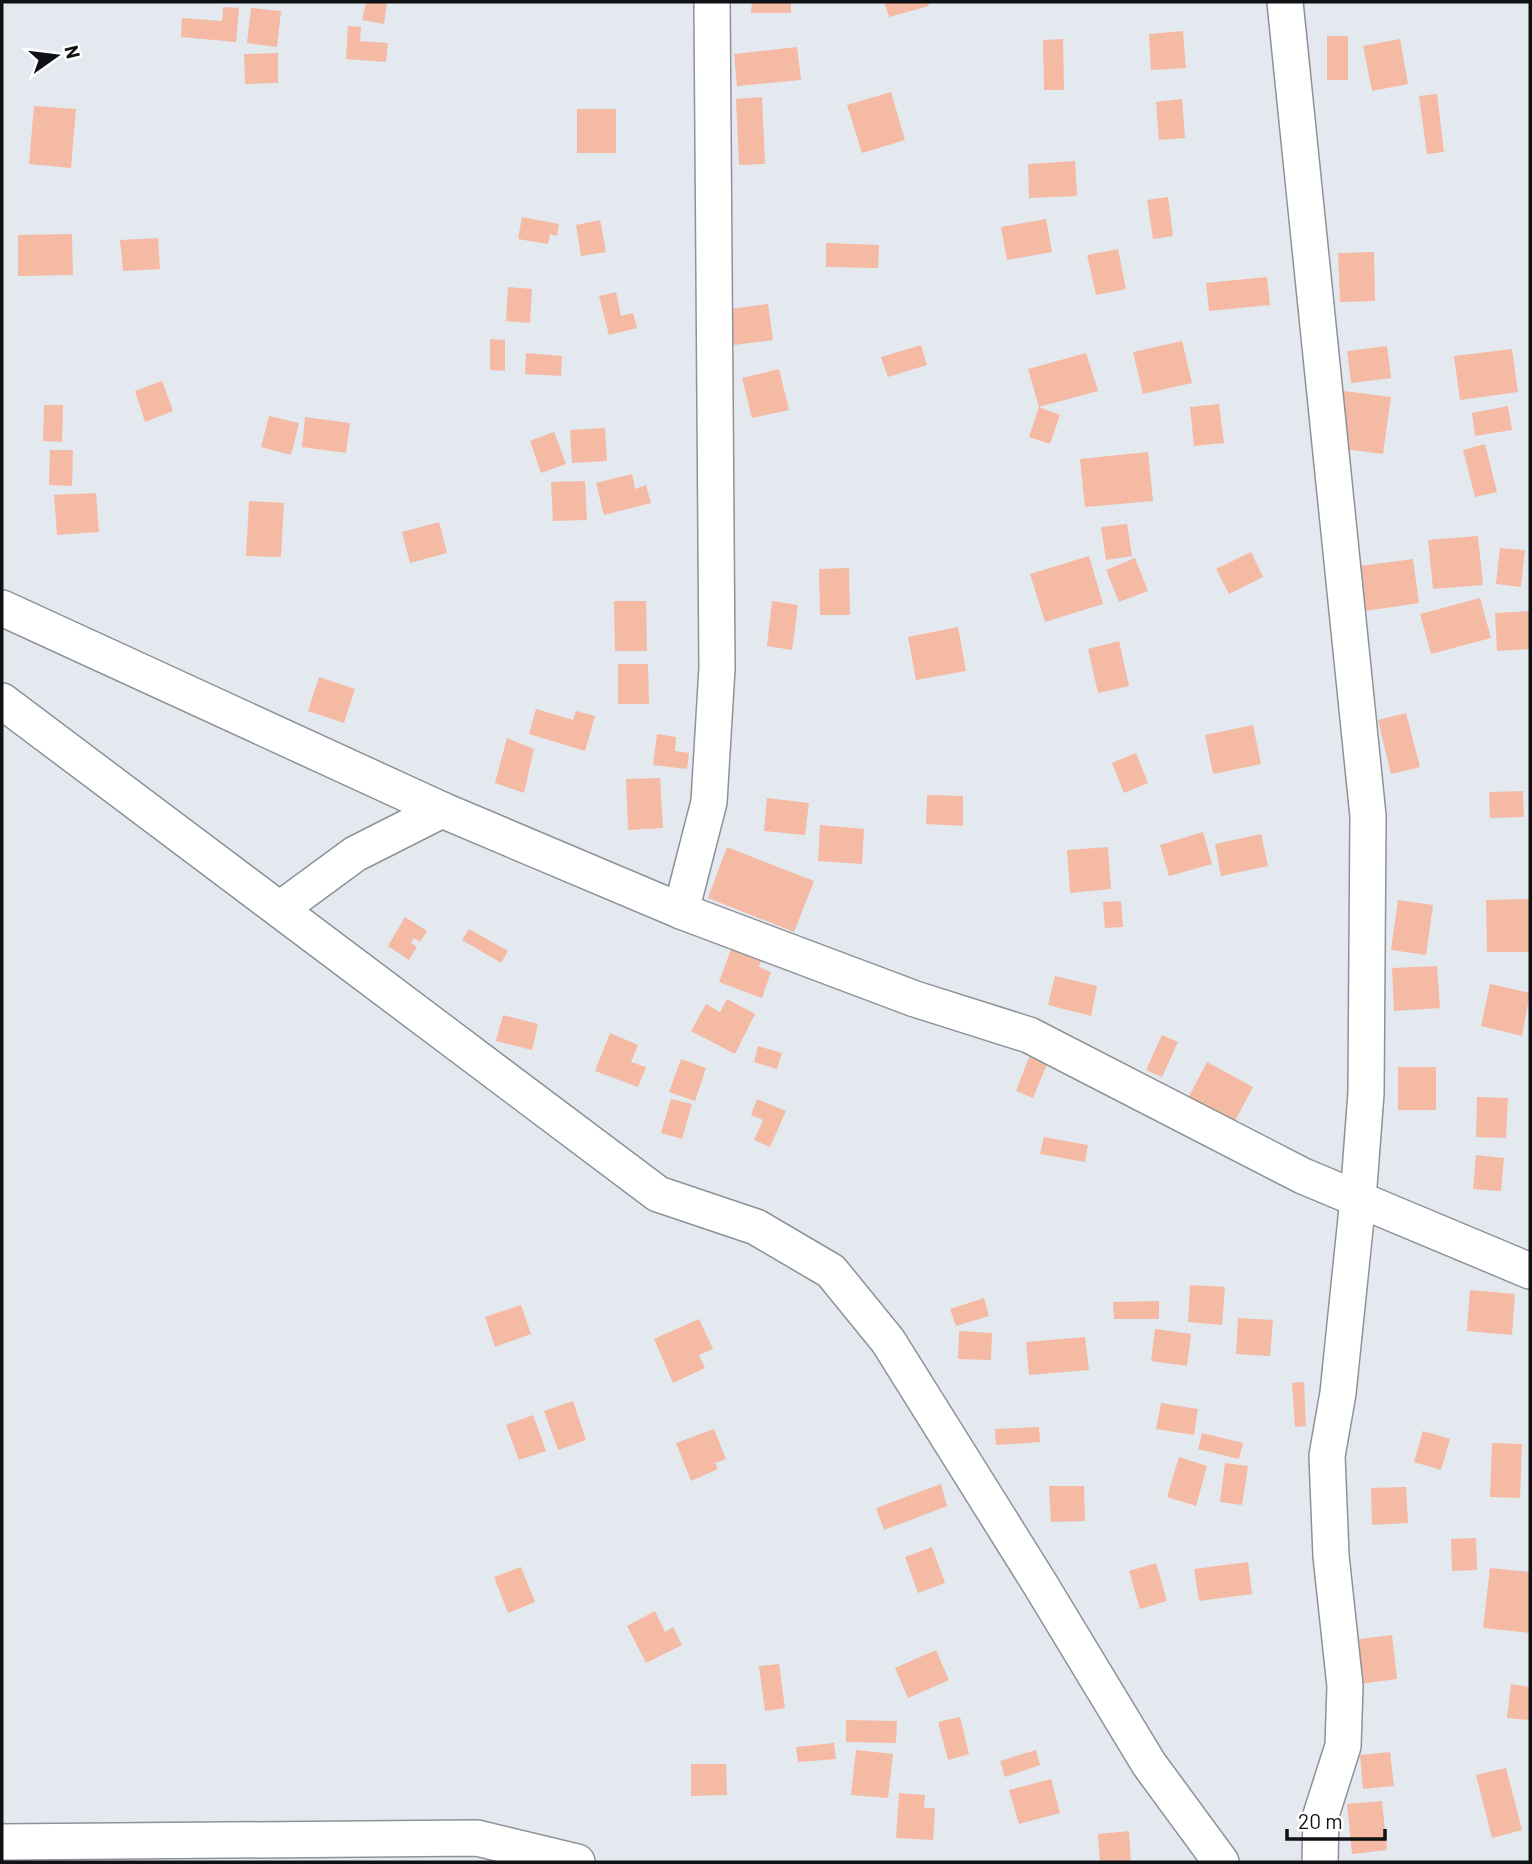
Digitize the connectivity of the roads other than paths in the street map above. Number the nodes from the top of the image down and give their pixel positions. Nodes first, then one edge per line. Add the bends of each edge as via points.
1 (712, 2) edge
2 (1285, 2) edge
3 (2, 608) edge
4 (2, 701) edge
5 (442, 810) junction
6 (280, 909) junction
7 (681, 911) junction
8 (1358, 1199) junction
9 (1530, 1270) edge
10 (2, 1842) edge
11 (577, 1862) edge
12 (1220, 1862) edge
13 (1320, 1862) edge

1 - 7 street via 717,668 709,802
2 - 8 street via 1368,816 1366,1093
3 - 5 street
4 - 6 street
5 - 6 street via 355,854
5 - 7 street
6 - 12 street via 658,1194 755,1227 831,1271 888,1341 1149,1764
7 - 8 street via 915,999 1029,1035 1303,1176
8 - 9 street
8 - 13 street via 1327,1455 1331,1556 1345,1686 1343,1746 1321,1815
10 - 11 street via 477,1838

